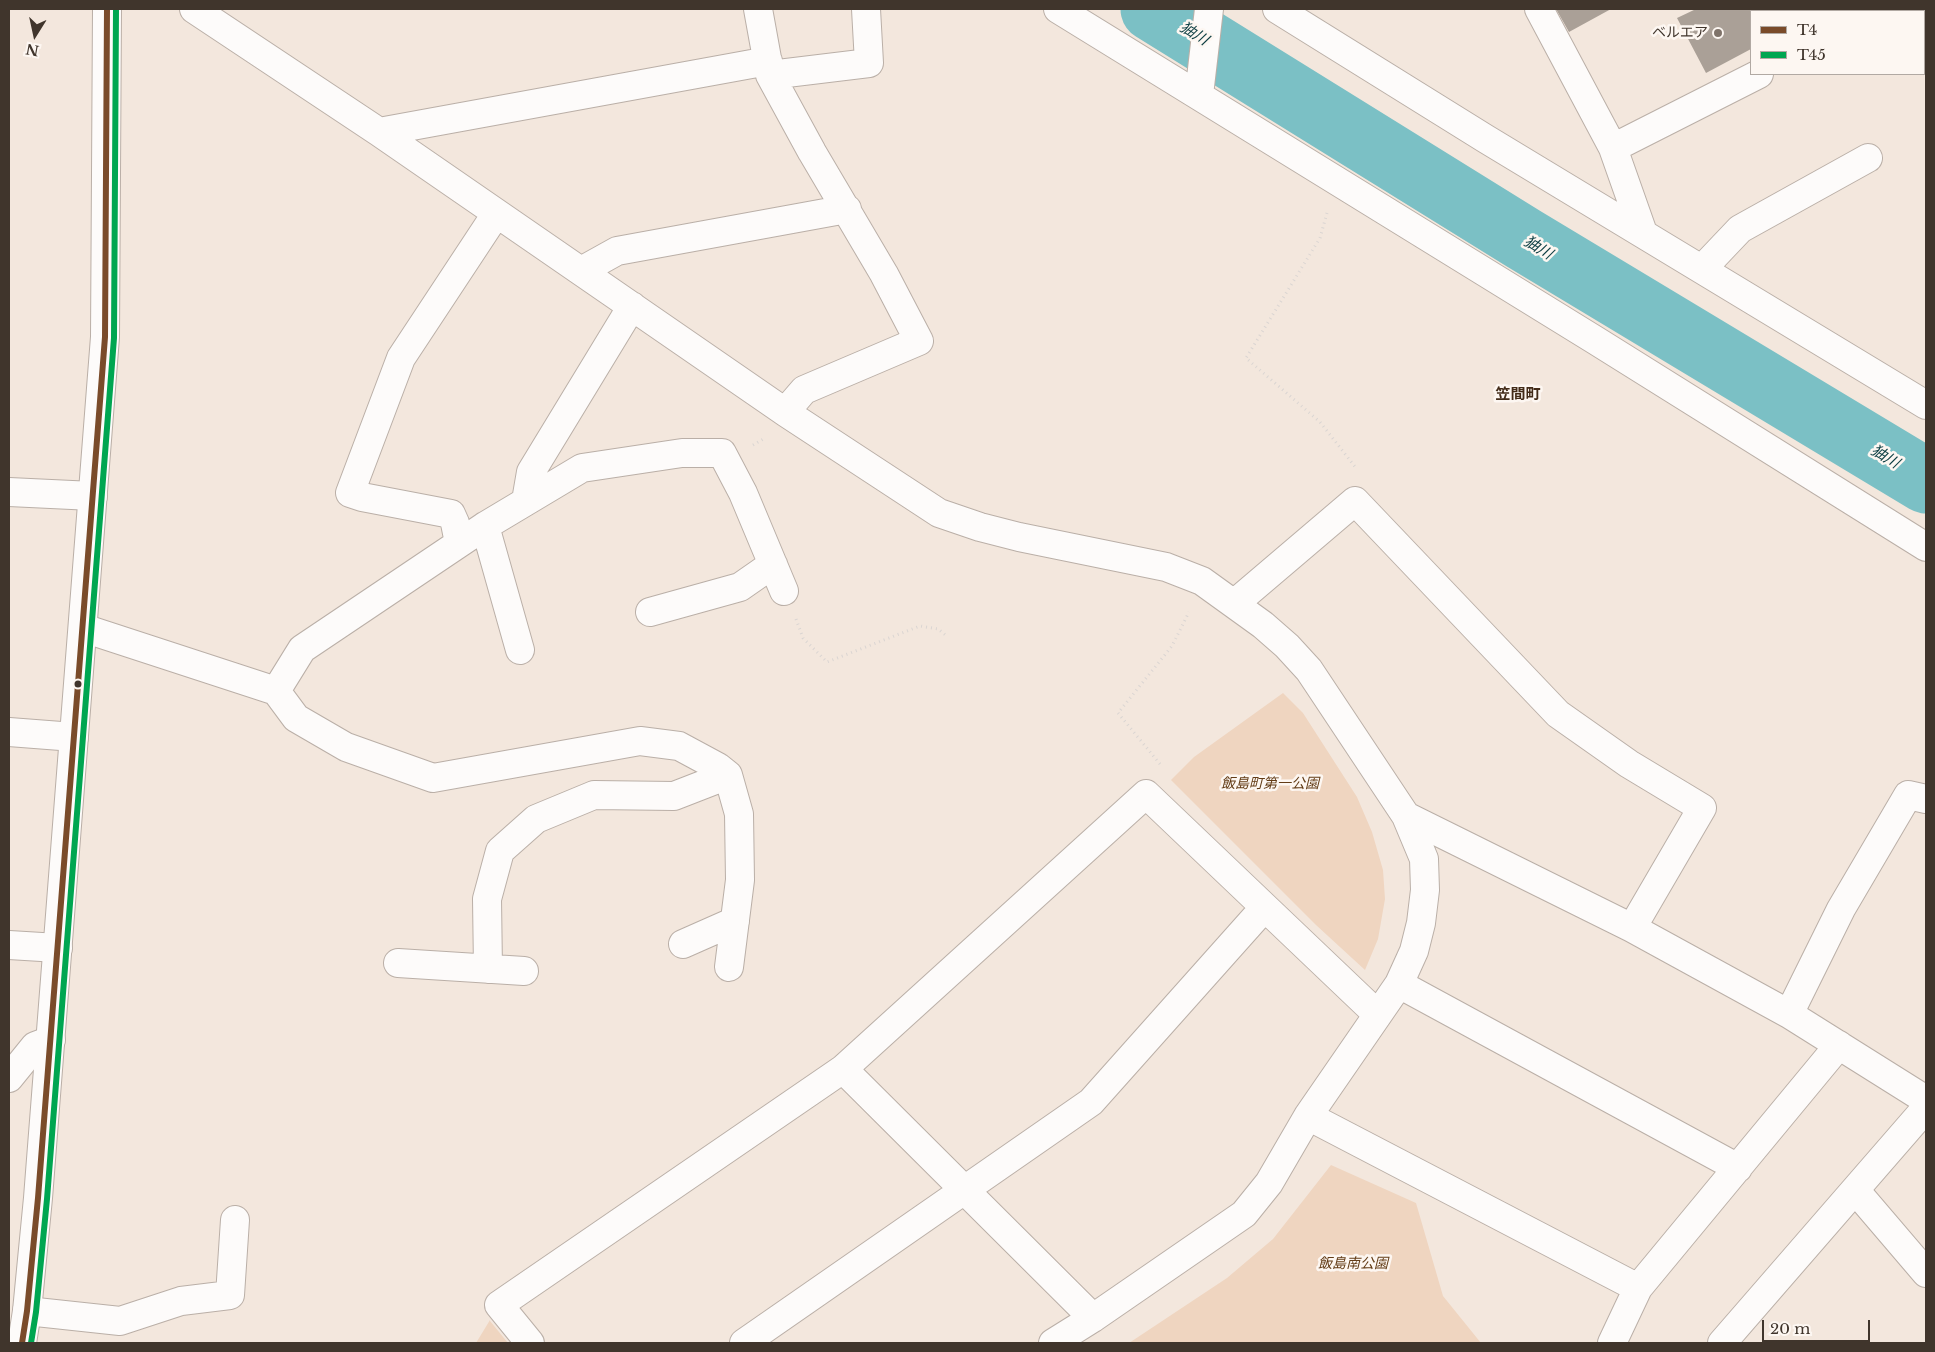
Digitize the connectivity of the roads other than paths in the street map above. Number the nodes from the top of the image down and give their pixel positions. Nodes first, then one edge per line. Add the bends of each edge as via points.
1 (107, 9) edge
2 (758, 9) edge
3 (866, 9) edge
4 (1058, 9) edge
5 (1209, 9) edge
6 (1277, 9) edge
7 (1540, 9) edge
8 (203, 11) edge
9 (769, 68) junction
10 (1757, 75) edge
11 (1198, 95) junction
12 (379, 132) junction
13 (1613, 148) junction
14 (1868, 158) dead end
15 (847, 209) junction
16 (496, 214) junction
17 (1643, 233) junction
18 (1702, 269) junction
19 (581, 271) junction
20 (632, 306) junction
21 (1926, 405) edge
22 (785, 412) junction
23 (9, 492) edge
24 (93, 496) junction
25 (526, 501) junction
26 (485, 526) junction
27 (459, 543) junction
28 (1926, 547) edge
29 (773, 564) junction
30 (784, 591) road end
31 (1234, 604) junction
32 (650, 612) dead end
33 (83, 628) junction
34 (520, 650) dead end
35 (276, 691) junction
36 (9, 732) edge
37 (74, 737) junction
38 (728, 776) junction
39 (1926, 799) edge
40 (1406, 816) junction
41 (1264, 908) junction
42 (735, 920) junction
43 (1632, 928) junction
44 (683, 944) dead end
45 (9, 945) edge
46 (58, 948) junction
47 (398, 963) dead end
48 (730, 967) dead end
49 (488, 969) junction
50 (524, 971) dead end
51 (1399, 984) junction
52 (1377, 1014) junction
53 (1789, 1014) junction
54 (51, 1040) junction
55 (1839, 1046) junction
56 (843, 1069) junction
57 (9, 1078) edge
58 (1926, 1100) edge
59 (1926, 1108) edge
60 (1308, 1116) junction
61 (1738, 1168) junction
62 (964, 1190) junction
63 (1856, 1191) junction
64 (235, 1220) dead end
65 (1926, 1273) edge
66 (1638, 1288) junction
67 (27, 1311) junction
68 (1093, 1318) junction
69 (22, 1343) edge
70 (530, 1343) edge
71 (744, 1343) edge
72 (1053, 1343) edge
73 (1612, 1343) edge
74 (1722, 1343) edge

1 - 24 street via 105,337
2 - 9 street
3 - 9 street via 869,63
4 - 11 street
5 - 11 street
6 - 17 street
7 - 13 street
8 - 12 street
9 - 12 street
9 - 15 street via 812,152
10 - 13 street
11 - 28 street
12 - 16 street
13 - 17 street
14 - 18 street via 1740,228
15 - 19 street via 617,252
15 - 22 street via 919,340 804,390
16 - 19 street
16 - 27 street via 401,358 350,493 451,514
17 - 18 street
18 - 21 street
19 - 20 street
20 - 22 street
20 - 25 street via 531,472
22 - 31 street via 939,513 996,531 1166,567 1202,581
23 - 24 street
24 - 33 street
25 - 26 street
25 - 29 street via 582,468 682,453 722,453 744,493
26 - 27 street
26 - 34 street
27 - 35 street via 302,649
29 - 30 street
29 - 32 street via 740,587
31 - 40 street via 1287,646 1309,670
31 - 43 street via 1355,501 1558,714 1630,764 1702,808
33 - 35 street
33 - 37 street
35 - 38 street via 296,718 346,747 433,778 640,741 679,746
36 - 37 street
37 - 46 street
38 - 42 street via 738,814 740,880
38 - 49 street via 674,796 594,796 536,819 500,851 488,899
39 - 53 street via 1908,795 1840,909
40 - 43 street
40 - 51 street via 1424,859 1425,890 1414,951
41 - 52 street
41 - 56 street via 1146,794
41 - 62 street via 1091,1102
42 - 44 street
42 - 48 street
43 - 53 street
45 - 46 street
46 - 54 street
47 - 49 street
49 - 50 street
51 - 52 street
51 - 61 street
52 - 60 street
53 - 55 street
54 - 57 street via 35,1046
54 - 67 street
55 - 58 street
55 - 61 street
56 - 62 street
56 - 70 street via 499,1305
59 - 63 street
60 - 66 street
60 - 68 street via 1269,1183 1244,1214
61 - 66 street
62 - 68 street
62 - 71 street
63 - 65 street
63 - 74 street
64 - 67 street via 230,1295 181,1301 120,1321
66 - 73 street
67 - 69 street
68 - 72 street

